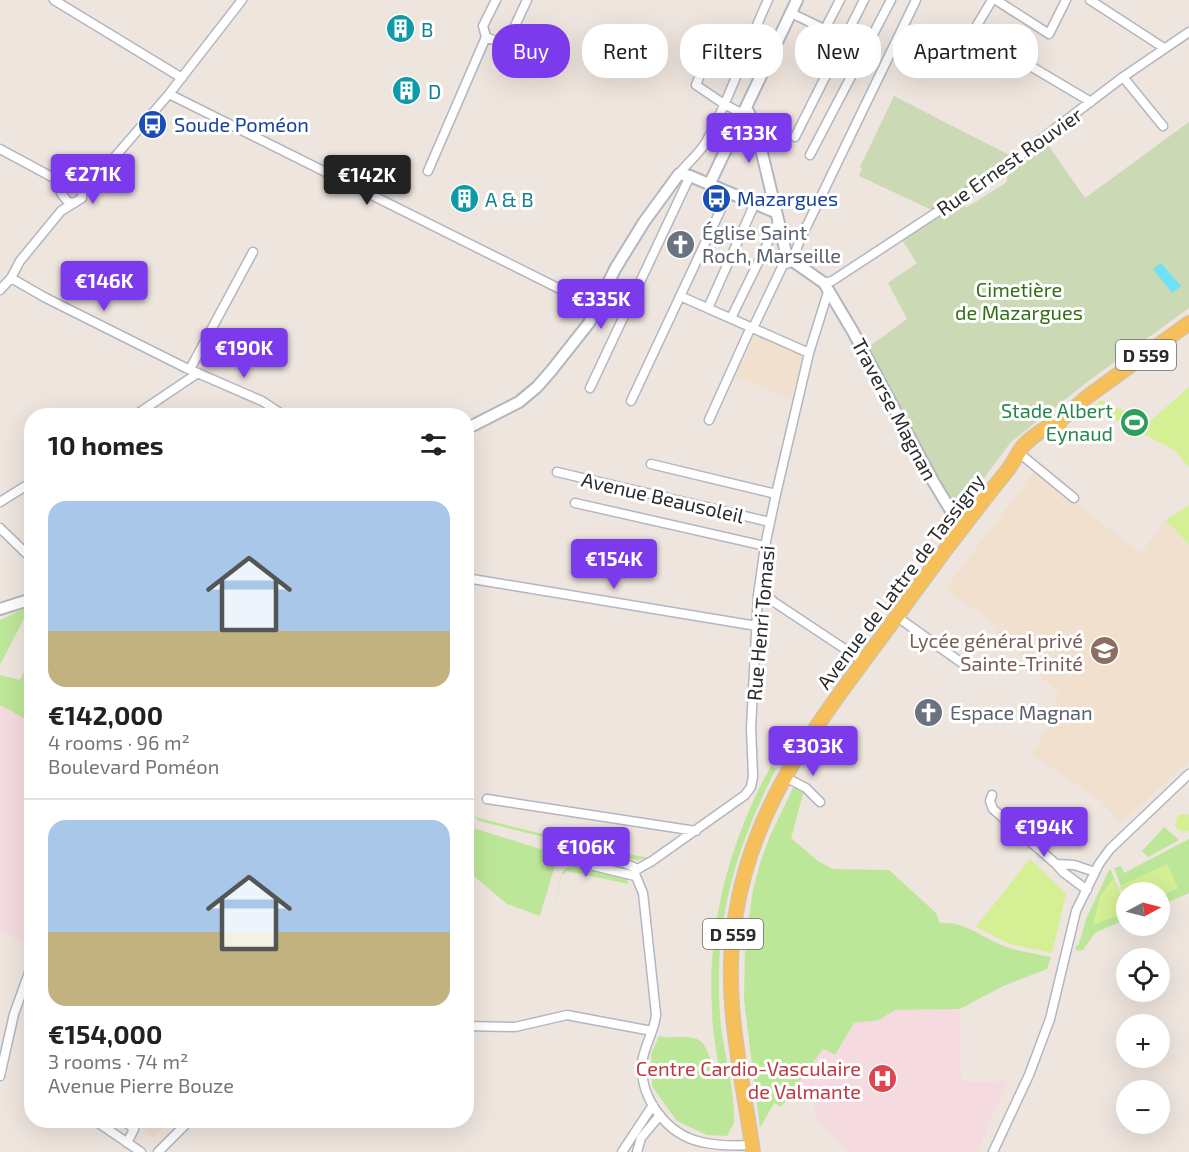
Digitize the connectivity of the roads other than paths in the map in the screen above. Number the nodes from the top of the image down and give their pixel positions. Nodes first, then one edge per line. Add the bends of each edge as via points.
1 (54, 0) edge
2 (242, 0) edge
3 (496, 0) edge
4 (527, 0) edge
5 (768, 0) edge
6 (797, 0) edge
7 (840, 0) edge
8 (864, 0) edge
9 (891, 0) edge
10 (916, 0) edge
11 (994, 0) edge
12 (1066, 0) edge
13 (1090, 0) edge
14 (790, 13) junction
15 (813, 24) edge
16 (827, 24) edge
17 (1189, 32) edge
18 (486, 37) junction
19 (1164, 48) junction
20 (1123, 76) junction
21 (182, 78) junction
22 (699, 78) edge
23 (170, 94) junction
24 (1090, 102) junction
25 (724, 104) junction
26 (744, 111) junction
27 (1163, 126) dead end
28 (795, 137) dead end
29 (0, 149) edge
30 (810, 155) dead end
31 (428, 171) dead end
32 (685, 175) junction
33 (710, 183) junction
34 (65, 184) junction
35 (83, 187) junction
36 (729, 192) junction
37 (63, 198) junction
38 (74, 203) junction
39 (755, 203) junction
40 (61, 211) junction
41 (775, 212) junction
42 (777, 224) junction
43 (799, 242) junction
44 (782, 243) junction
45 (253, 252) dead end
46 (792, 262) junction
47 (11, 278) junction
48 (826, 288) junction
49 (0, 290) edge
50 (680, 296) junction
51 (576, 297) dead end
52 (708, 308) junction
53 (731, 318) junction
54 (1189, 323) edge
55 (752, 327) junction
56 (809, 353) junction
57 (194, 371) junction
58 (590, 388) dead end
59 (631, 400) dead end
60 (145, 408) edge
61 (273, 408) edge
62 (709, 420) dead end
63 (474, 425) edge
64 (1018, 460) junction
65 (651, 464) dead end
66 (557, 472) dead end
67 (24, 487) edge
68 (776, 494) junction
69 (1074, 498) dead end
70 (0, 502) edge
71 (575, 503) dead end
72 (770, 522) junction
73 (962, 526) junction
74 (0, 528) edge
75 (765, 546) junction
76 (24, 551) edge
77 (474, 579) edge
78 (759, 589) junction
79 (24, 602) edge
80 (0, 609) edge
81 (896, 616) junction
82 (757, 626) junction
83 (863, 661) junction
84 (973, 668) dead end
85 (1189, 774) edge
86 (785, 777) junction
87 (992, 795) dead end
88 (487, 799) dead end
89 (820, 802) dead end
90 (696, 831) junction
91 (1056, 864) junction
92 (636, 872) junction
93 (1095, 872) junction
94 (1087, 890) junction
95 (24, 986) edge
96 (474, 1026) edge
97 (652, 1032) junction
98 (0, 1076) edge
99 (653, 1105) junction
100 (660, 1115) junction
101 (105, 1128) edge
102 (133, 1128) edge
103 (182, 1128) edge
104 (127, 1143) junction
105 (748, 1148) edge
106 (141, 1152) edge
107 (158, 1152) edge
108 (622, 1152) edge
109 (638, 1152) edge
110 (993, 1152) edge

1 - 21 street
2 - 21 street
3 - 18 street via 483,26
4 - 18 street via 506,45
5 - 25 street
6 - 14 street
7 - 16 street
8 - 28 street
9 - 30 street
10 - 43 street
11 - 12 street via 1049,34
11 - 24 street via 973,32
13 - 19 street
14 - 15 street
14 - 26 street
17 - 19 street, Rue Ernest Rouvier
18 - 31 street
19 - 20 street, Rue Ernest Rouvier
20 - 24 street, Rue Ernest Rouvier
20 - 27 street
21 - 23 street
22 - 25 street via 696,85
23 - 35 street via 101,173
23 - 51 street
24 - 48 street, Rue Ernest Rouvier via 998,172
25 - 26 street
25 - 32 street via 705,144 686,164
26 - 33 street
26 - 41 street via 755,124
29 - 34 street
32 - 33 street
32 - 58 street
32 - 63 street via 644,222 615,268 589,323 551,371 519,402
33 - 36 street
34 - 35 street via 75,180
34 - 37 street
35 - 38 street via 82,198
36 - 39 street
36 - 50 street
37 - 38 street
37 - 40 street
38 - 40 street
39 - 41 street
39 - 52 street
40 - 47 street
41 - 42 street
42 - 44 street
42 - 53 street
43 - 44 street
43 - 46 street
44 - 46 street
45 - 57 street
46 - 48 street via 814,274
46 - 55 street via 783,265
47 - 49 street
47 - 57 street
48 - 56 street, Rue Henri Tomasi
48 - 73 street, Traverse Magnan
50 - 52 street
50 - 59 street
52 - 53 street
53 - 55 street
54 - 64 main road, Avenue de Lattre de Tassigny / D 559 via 1023,446
55 - 56 street
55 - 62 street
56 - 68 street, Rue Henri Tomasi
57 - 60 street
57 - 61 street
64 - 69 street
64 - 73 main road, Avenue de Lattre de Tassigny / D 559
65 - 68 street
66 - 72 street, Avenue Beausoleil
67 - 70 street
68 - 72 street, Rue Henri Tomasi
71 - 75 street
72 - 75 street, Rue Henri Tomasi
73 - 81 main road, Avenue de Lattre de Tassigny / D 559
74 - 76 street
75 - 78 street, Rue Henri Tomasi
77 - 82 street
78 - 82 street, Rue Henri Tomasi
78 - 83 street
79 - 80 street
81 - 83 main road, Avenue de Lattre de Tassigny / D 559
81 - 84 street
82 - 90 street, Rue Henri Tomasi via 751,787
83 - 86 main road, Avenue de Lattre de Tassigny / D 559
85 - 93 street via 1110,849
86 - 89 street via 806,788
86 - 105 main road, Avenue de Lattre de Tassigny / D 559 via 751,850 733,934 730,994 748,1111
87 - 91 street via 993,809
88 - 90 street
90 - 92 street, Rue Henri Tomasi
91 - 93 street
91 - 94 street
92 - 92 street via 624,863 555,848 565,859
92 - 97 street via 643,894 656,1014
93 - 94 street
94 - 110 street via 1076,911 1050,1019
95 - 98 street
96 - 97 street via 515,1027 567,1015
97 - 99 street via 642,1065 643,1082
99 - 100 street
99 - 108 street
100 - 105 street via 672,1127 700,1142
100 - 109 street via 641,1138
101 - 104 street
102 - 104 street
103 - 107 street
104 - 106 street

